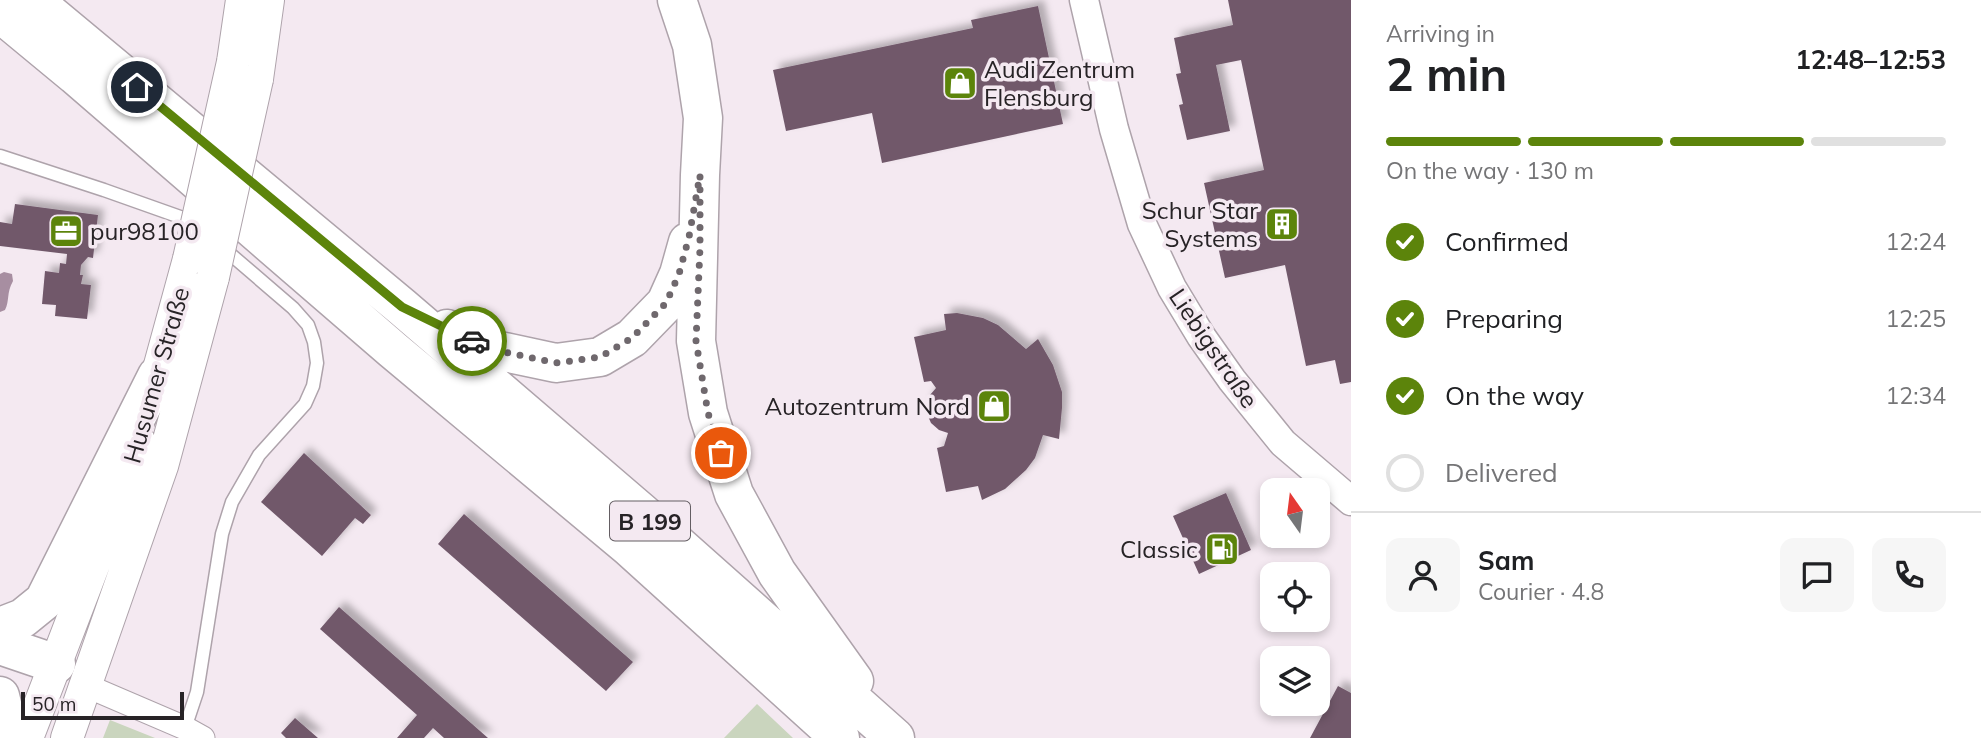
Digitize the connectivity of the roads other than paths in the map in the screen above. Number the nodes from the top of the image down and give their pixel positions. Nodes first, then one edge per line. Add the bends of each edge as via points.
1 (33, 0) edge
2 (242, 0) edge
3 (268, 0) edge
4 (677, 0) edge
5 (1084, 0) edge
6 (0, 13) edge
7 (0, 38) edge
8 (245, 71) junction
9 (75, 75) junction
10 (0, 156) edge
11 (700, 175) junction
12 (201, 268) junction
13 (402, 307) junction
14 (158, 376) junction
15 (1351, 501) edge
16 (0, 627) edge
17 (0, 645) edge
18 (0, 667) edge
19 (51, 675) junction
20 (87, 686) junction
21 (0, 696) edge
22 (194, 733) edge
23 (6, 738) edge
24 (27, 738) edge
25 (67, 738) edge
26 (840, 738) edge
27 (896, 738) edge

1 - 13 highway, B 199
2 - 8 main road, Husumer Straße
3 - 8 main road, Husumer Straße
4 - 11 highway via 692,45 703,118
5 - 15 street, Liebigstraße via 1142,224 1172,288 1216,358 1283,443
6 - 9 highway, B 199
7 - 9 highway
8 - 12 main road, Husumer Straße, bridge
9 - 26 highway, B 199 via 629,547
10 - 22 lane via 183,218 209,235 308,325 317,363 313,386 305,404 259,455 232,502 222,534
11 - 13 highway via 689,237 666,303 632,338 600,357 556,363 486,348
11 - 27 highway via 696,341 708,413 734,494 777,573
12 - 14 main road, Husumer Straße
12 - 20 main road, Husumer Straße via 162,466
13 - 27 highway, B 199
14 - 16 highway via 44,601 23,618
14 - 19 main road, Husumer Straße via 133,462
17 - 19 highway
18 - 19 highway
19 - 20 main road
19 - 24 main road, Husumer Straße
20 - 22 street
20 - 25 main road, Husumer Straße
21 - 23 highway via 8,727

